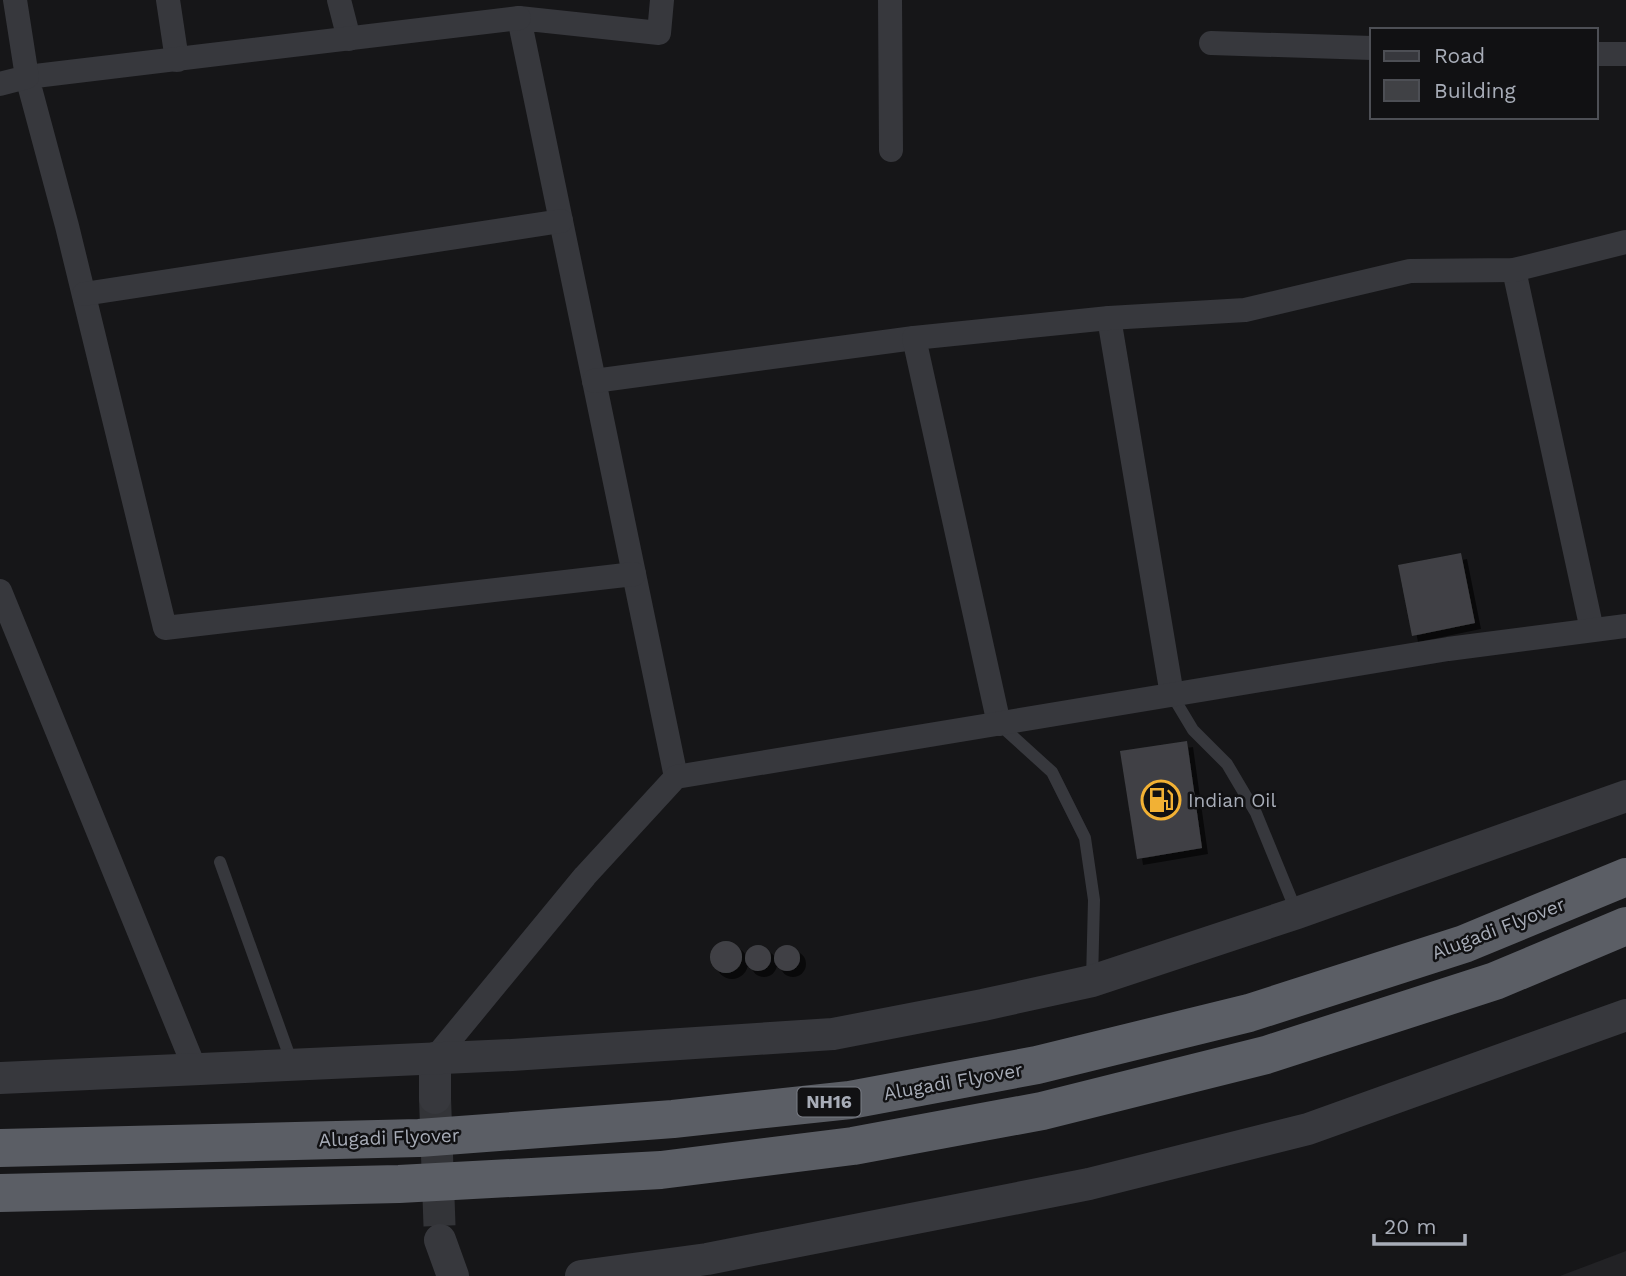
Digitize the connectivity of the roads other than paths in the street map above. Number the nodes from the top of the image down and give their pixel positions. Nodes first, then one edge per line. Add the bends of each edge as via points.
1 (15, 0) edge
2 (168, 0) edge
3 (339, 0) edge
4 (662, 0) edge
5 (890, 0) edge
6 (519, 18) junction
7 (349, 39) junction
8 (1211, 43) dead end
9 (1370, 48) edge
10 (1598, 54) edge
11 (1626, 54) edge
12 (177, 60) junction
13 (27, 78) junction
14 (0, 84) edge
15 (891, 150) dead end
16 (561, 220) junction
17 (1626, 242) edge
18 (1514, 270) junction
19 (84, 294) junction
20 (1109, 318) junction
21 (914, 338) junction
22 (594, 381) junction
23 (634, 574) junction
24 (0, 591) edge
25 (1626, 626) edge
26 (1592, 630) junction
27 (1172, 695) junction
28 (999, 724) junction
29 (676, 777) junction
30 (1626, 796) edge
31 (219, 862) dead end
32 (1626, 877) edge
33 (1297, 913) junction
34 (1626, 926) edge
35 (1092, 981) junction
36 (1626, 1015) edge
37 (435, 1058) junction
38 (292, 1065) junction
39 (195, 1069) junction
40 (0, 1078) edge
41 (435, 1098) tunnel mouth
42 (0, 1148) edge
43 (0, 1193) edge
44 (426, 1276) edge
45 (453, 1276) edge
46 (581, 1276) edge

1 - 13 street
2 - 12 street
3 - 7 street
4 - 6 street via 659,33
5 - 15 street
6 - 7 street
6 - 16 street
7 - 12 street
8 - 9 street
10 - 11 street
12 - 13 street
13 - 14 street
13 - 19 street
16 - 19 street
16 - 22 street
17 - 18 street
18 - 20 street via 1410,271 1245,310
18 - 26 street
19 - 23 street via 165,628
20 - 21 street
20 - 27 street
21 - 22 street
21 - 28 street
22 - 23 street
23 - 29 street
24 - 39 street
25 - 26 street
26 - 27 street
27 - 28 street
27 - 33 lane via 1193,730 1227,764 1256,813
28 - 29 street
28 - 35 lane via 1052,772 1085,838 1094,901
29 - 37 street via 585,876
30 - 33 street
31 - 38 lane
32 - 42 highway, Alugadi Flyover / NH16, bridge via 1464,944 1249,1013 1037,1065 850,1100 419,1138
33 - 35 street
34 - 43 highway, NH16, bridge via 1495,981 1266,1055 1042,1111 853,1146 633,1171 399,1184
35 - 37 street via 833,1034
36 - 46 street via 1295,1132 1089,1184 707,1259
37 - 38 street
37 - 41 street
38 - 39 street
39 - 40 street
44 - 45 street via 440,1240

